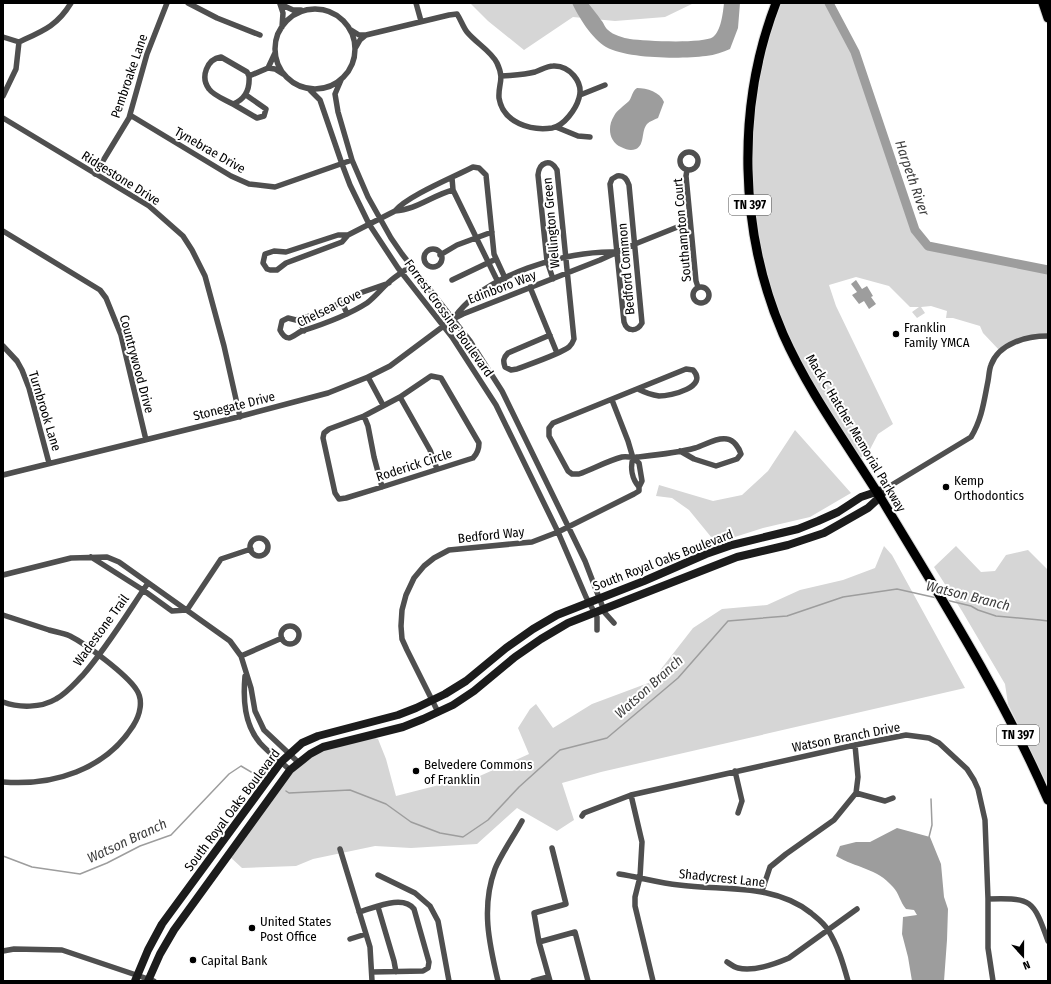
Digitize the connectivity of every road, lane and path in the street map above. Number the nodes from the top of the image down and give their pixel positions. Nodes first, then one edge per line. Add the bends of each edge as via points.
1 (71, 3) edge
2 (167, 3) edge
3 (188, 3) edge
4 (416, 3) edge
5 (776, 3) edge
6 (1043, 3) edge
7 (279, 4) edge
8 (304, 10) junction
9 (1048, 18) edge
10 (421, 21) junction
11 (282, 26) junction
12 (351, 30) junction
13 (260, 35) dead end
14 (366, 35) junction
15 (3, 37) edge
16 (19, 42) junction
17 (356, 48) junction
18 (275, 53) junction
19 (268, 68) junction
20 (284, 75) junction
21 (249, 76) junction
22 (502, 76) junction
23 (341, 80) junction
24 (605, 85) dead end
25 (309, 88) junction
26 (246, 95) junction
27 (580, 95) junction
28 (3, 96) edge
29 (233, 104) junction
30 (130, 115) junction
31 (3, 118) edge
32 (556, 127) junction
33 (590, 137) dead end
34 (352, 160) junction
35 (342, 164) junction
36 (687, 170) dead end
37 (95, 174) junction
38 (452, 178) junction
39 (453, 190) junction
40 (395, 211) junction
41 (380, 219) junction
42 (690, 222) junction
43 (369, 224) junction
44 (3, 231) edge
45 (492, 232) junction
46 (348, 235) junction
47 (476, 238) junction
48 (635, 244) junction
49 (617, 252) junction
50 (282, 253) junction
51 (440, 255) dead end
52 (566, 256) junction
53 (496, 259) junction
54 (547, 261) junction
55 (286, 263) junction
56 (488, 263) junction
57 (411, 266) junction
58 (402, 273) junction
59 (567, 274) junction
60 (505, 278) junction
61 (553, 279) junction
62 (452, 280) dead end
63 (498, 282) junction
64 (389, 283) junction
65 (503, 285) junction
66 (530, 287) junction
67 (698, 287) dead end
68 (508, 296) junction
69 (342, 302) junction
70 (347, 314) junction
71 (299, 319) junction
72 (453, 319) junction
73 (444, 326) junction
74 (304, 331) junction
75 (550, 335) junction
76 (1048, 336) edge
77 (3, 346) edge
78 (557, 353) junction
79 (368, 377) junction
80 (638, 389) junction
81 (400, 397) junction
82 (612, 400) junction
83 (383, 405) junction
84 (364, 416) junction
85 (240, 417) junction
86 (146, 440) junction
87 (680, 451) junction
88 (633, 458) junction
89 (49, 464) junction
90 (437, 470) junction
91 (3, 475) edge
92 (382, 487) junction
93 (880, 492) junction
94 (568, 526) junction
95 (558, 532) junction
96 (251, 549) dead end
97 (90, 557) junction
98 (3, 575) edge
99 (148, 583) junction
100 (143, 590) junction
101 (600, 598) junction
102 (589, 602) junction
103 (603, 609) junction
104 (186, 610) junction
105 (594, 613) junction
106 (3, 615) edge
107 (614, 622) dead end
108 (597, 630) dead end
109 (282, 638) dead end
110 (99, 656) junction
111 (241, 656) junction
112 (246, 671) junction
113 (432, 701) junction
114 (3, 702) edge
115 (438, 712) junction
116 (855, 744) junction
117 (289, 754) junction
118 (281, 762) junction
119 (298, 762) junction
120 (290, 770) junction
121 (735, 771) junction
122 (3, 782) edge
123 (856, 793) junction
124 (631, 794) junction
125 (893, 798) dead end
126 (1048, 800) edge
127 (738, 813) dead end
128 (582, 816) dead end
129 (522, 821) dead end
130 (552, 848) dead end
131 (340, 850) dead end
132 (619, 874) dead end
133 (378, 875) dead end
134 (640, 877) junction
135 (762, 891) junction
136 (988, 899) junction
137 (378, 907) junction
138 (857, 909) dead end
139 (359, 912) junction
140 (828, 929) junction
141 (366, 934) junction
142 (350, 939) dead end
143 (1048, 941) edge
144 (539, 942) junction
145 (3, 951) edge
146 (727, 962) dead end
147 (372, 972) junction
148 (396, 972) junction
149 (136, 978) edge
150 (549, 979) edge
151 (150, 980) edge
152 (372, 981) edge
153 (449, 981) edge
154 (498, 981) edge
155 (533, 981) edge
156 (588, 981) edge
157 (653, 981) edge
158 (848, 981) edge
159 (993, 981) edge

1 - 16 street via 64,15 52,26
2 - 30 street, Pembroake Lane via 147,54
3 - 13 street
4 - 10 street
5 - 93 main road, Mack C Hatcher Memorial Parkway / TN 397 via 763,41 748,122 749,187 754,236 766,285 783,333 816,398
6 - 9 main road
7 - 8 street via 293,10
7 - 11 street via 283,13
8 - 11 street via 295,14
8 - 12 street via 322,9 331,12 346,22
10 - 14 street
10 - 22 street via 457,14 466,31 494,59
11 - 18 street via 275,44
12 - 14 street via 359,35
12 - 17 street
14 - 17 street
15 - 16 street
16 - 28 street via 16,69
17 - 23 street via 352,65
18 - 19 street
18 - 20 street
19 - 20 street
19 - 21 street
20 - 25 street via 295,84
21 - 26 street
21 - 29 street via 220,57 210,61 205,74 209,90
22 - 27 street via 522,75 548,67 562,66 580,83
22 - 32 street via 499,99 515,122 543,129
23 - 25 street via 320,89
23 - 34 street, Forrest Crossing Boulevard via 335,94 336,103
24 - 27 street
25 - 35 street, Forrest Crossing Boulevard via 320,100
26 - 29 street
26 - 29 street via 266,109 264,116 257,118
27 - 32 street via 573,111
30 - 35 street, Tynebrae Drive via 231,176 249,184 275,187
30 - 37 street, Pembroake Lane
31 - 37 street, Ridgestone Drive
32 - 33 street via 578,136
34 - 35 street, Tynebrae Drive
34 - 41 street, Forrest Crossing Boulevard
35 - 43 street, Forrest Crossing Boulevard
36 - 42 street, Southampton Court
37 - 85 street, Ridgestone Drive via 150,206 184,236 205,276
38 - 39 street
38 - 40 street via 414,196
38 - 45 street via 473,167 484,171
39 - 40 street via 412,207
39 - 47 street
40 - 41 street
41 - 43 street
41 - 57 street, Forrest Crossing Boulevard
42 - 48 street, Edinboro Way
42 - 67 street, Southampton Court
43 - 46 street
43 - 58 street, Forrest Crossing Boulevard
44 - 86 street, Countrywood Drive via 100,290 106,298 121,335
45 - 47 street
45 - 53 street
46 - 50 street via 338,235
46 - 55 street via 342,242
47 - 51 street
47 - 56 street
48 - 49 street, Edinboro Way
48 - 49 street, Bedford Common via 629,185 625,178 617,176 610,184
48 - 49 street, Bedford Common via 642,324 635,330 626,327 624,322
49 - 52 street, Edinboro Way
49 - 59 street, Edinboro Way
50 - 55 street
50 - 55 street via 268,252 263,263 267,269 273,270
52 - 54 street, Edinboro Way
52 - 54 street, Wellington Green via 557,170 551,163 546,163 538,169 538,175
52 - 59 street, Wellington Green
53 - 56 street
53 - 60 street
54 - 60 street, Edinboro Way
54 - 61 street, Wellington Green
56 - 62 street
56 - 63 street
57 - 58 street, Chelsea Cove
57 - 72 street, Forrest Crossing Boulevard
58 - 64 street, Chelsea Cove
58 - 73 street, Forrest Crossing Boulevard
59 - 61 street, Edinboro Way
59 - 78 street, Wellington Green via 574,339 568,348
60 - 63 street, Edinboro Way
60 - 65 street
61 - 66 street, Edinboro Way
63 - 65 street
63 - 72 street, Edinboro Way via 459,310
64 - 69 street, Chelsea Cove
64 - 70 street, Chelsea Cove via 366,303
65 - 68 street
66 - 68 street, Edinboro Way
66 - 75 street
68 - 72 street, Edinboro Way
69 - 70 street
69 - 71 street, Chelsea Cove
70 - 74 street, Chelsea Cove
71 - 74 street
71 - 74 street, Chelsea Cove via 285,319 280,330 284,336 291,338
72 - 73 street, Stonegate Drive
72 - 94 street, Forrest Crossing Boulevard via 502,391
73 - 79 street, Stonegate Drive via 404,356
73 - 95 street, Forrest Crossing Boulevard via 496,405
75 - 78 street
75 - 78 street, Wellington Green via 508,353 504,357 505,368 511,370
76 - 93 street via 1026,338 1000,351 991,364 981,416 971,437
77 - 89 street, Turnbrook Lane via 22,370
79 - 83 street
79 - 85 street, Stonegate Drive via 328,393
80 - 80 street via 659,396 672,395 694,385 698,380 693,370 686,369
80 - 82 street
81 - 83 street, Roderick Circle
81 - 90 street via 430,450
81 - 90 street, Roderick Circle via 431,376 441,378 479,443 478,451 473,458
82 - 88 street
82 - 88 street via 552,423 549,436 572,474 579,474 623,457
83 - 84 street, Roderick Circle
84 - 92 street
84 - 92 street, Roderick Circle via 329,429 323,436 335,492 339,499
85 - 86 street, Stonegate Drive
86 - 89 street, Stonegate Drive
87 - 87 street via 716,466 738,459 741,454 737,446 725,438
87 - 88 street
88 - 94 street, Bedford Way via 639,463 642,482 639,490
89 - 91 street, Stonegate Drive
90 - 92 street, Roderick Circle
93 - 101 main road, South Royal Oaks Boulevard via 861,497 838,512 798,529 706,554
93 - 103 main road, South Royal Oaks Boulevard via 868,508 824,533 737,557
93 - 126 main road, Mack C Hatcher Memorial Parkway / TN 397 via 1008,715
94 - 95 street, Bedford Way
94 - 101 street, Forrest Crossing Boulevard
95 - 102 street, Forrest Crossing Boulevard
95 - 113 street, Bedford Way via 532,542 449,550 434,558 414,578 402,610 402,639
96 - 104 street via 221,558
97 - 98 street via 57,561
97 - 99 street via 107,557 119,562
97 - 100 street
99 - 100 street, Wadestone Trail
99 - 104 street
100 - 104 street via 172,611
100 - 110 street, Wadestone Trail
101 - 102 main road, South Royal Oaks Boulevard
101 - 103 street, Forrest Crossing Boulevard
102 - 105 street, Forrest Crossing Boulevard
102 - 113 main road, South Royal Oaks Boulevard via 533,628 466,681
103 - 105 main road, South Royal Oaks Boulevard
103 - 107 street, Forrest Crossing Boulevard
104 - 111 street via 230,641
105 - 108 street, Forrest Crossing Boulevard via 597,617
105 - 115 main road, South Royal Oaks Boulevard via 541,639 453,705
106 - 110 street via 70,636
109 - 111 street
110 - 114 street, Wadestone Trail via 68,691 55,700 40,706
110 - 122 street via 120,672 141,698 139,713 126,736 88,768 47,781 23,784
111 - 112 street
112 - 117 street via 259,721 264,730
112 - 118 street via 244,690 249,725 261,744
113 - 115 street, Bedford Way
113 - 117 main road, South Royal Oaks Boulevard via 398,715 318,736 302,743
115 - 119 main road, South Royal Oaks Boulevard via 403,727 323,747
116 - 121 street, Watson Branch Drive
116 - 123 street via 858,777
116 - 136 street, Watson Branch Drive via 906,735 929,738 939,743 967,769 978,789 985,820
117 - 118 main road, South Royal Oaks Boulevard
117 - 119 street
118 - 120 street
118 - 149 main road, South Royal Oaks Boulevard via 162,924
119 - 120 main road, South Royal Oaks Boulevard
120 - 151 main road, South Royal Oaks Boulevard via 174,930 160,954
121 - 124 street, Watson Branch Drive
121 - 127 street via 742,801
123 - 125 street via 885,801
123 - 135 street via 834,820 770,867
124 - 128 street, Watson Branch Drive
124 - 134 street via 642,842
129 - 154 street via 495,868 490,886 488,934
130 - 144 street via 566,904 534,914
131 - 139 street
132 - 134 street, Shadycrest Lane
133 - 153 street via 415,893 430,906 438,921
134 - 135 street, Shadycrest Lane via 678,885
134 - 157 street via 635,906
135 - 140 street, Shadycrest Lane via 802,906
136 - 143 street via 1014,898 1029,903 1037,913
136 - 159 street, Watson Branch Drive via 988,948
137 - 139 street
137 - 148 street
137 - 148 street via 402,902 412,907 429,962 428,968 423,971
138 - 140 street
139 - 141 street
140 - 146 street via 789,958 773,965 739,968
140 - 158 street, Shadycrest Lane via 840,952
141 - 142 street
141 - 147 street
144 - 150 street
144 - 156 street via 575,932
145 - 149 street via 62,950
147 - 148 street
147 - 152 street
149 - 151 street
150 - 155 street

